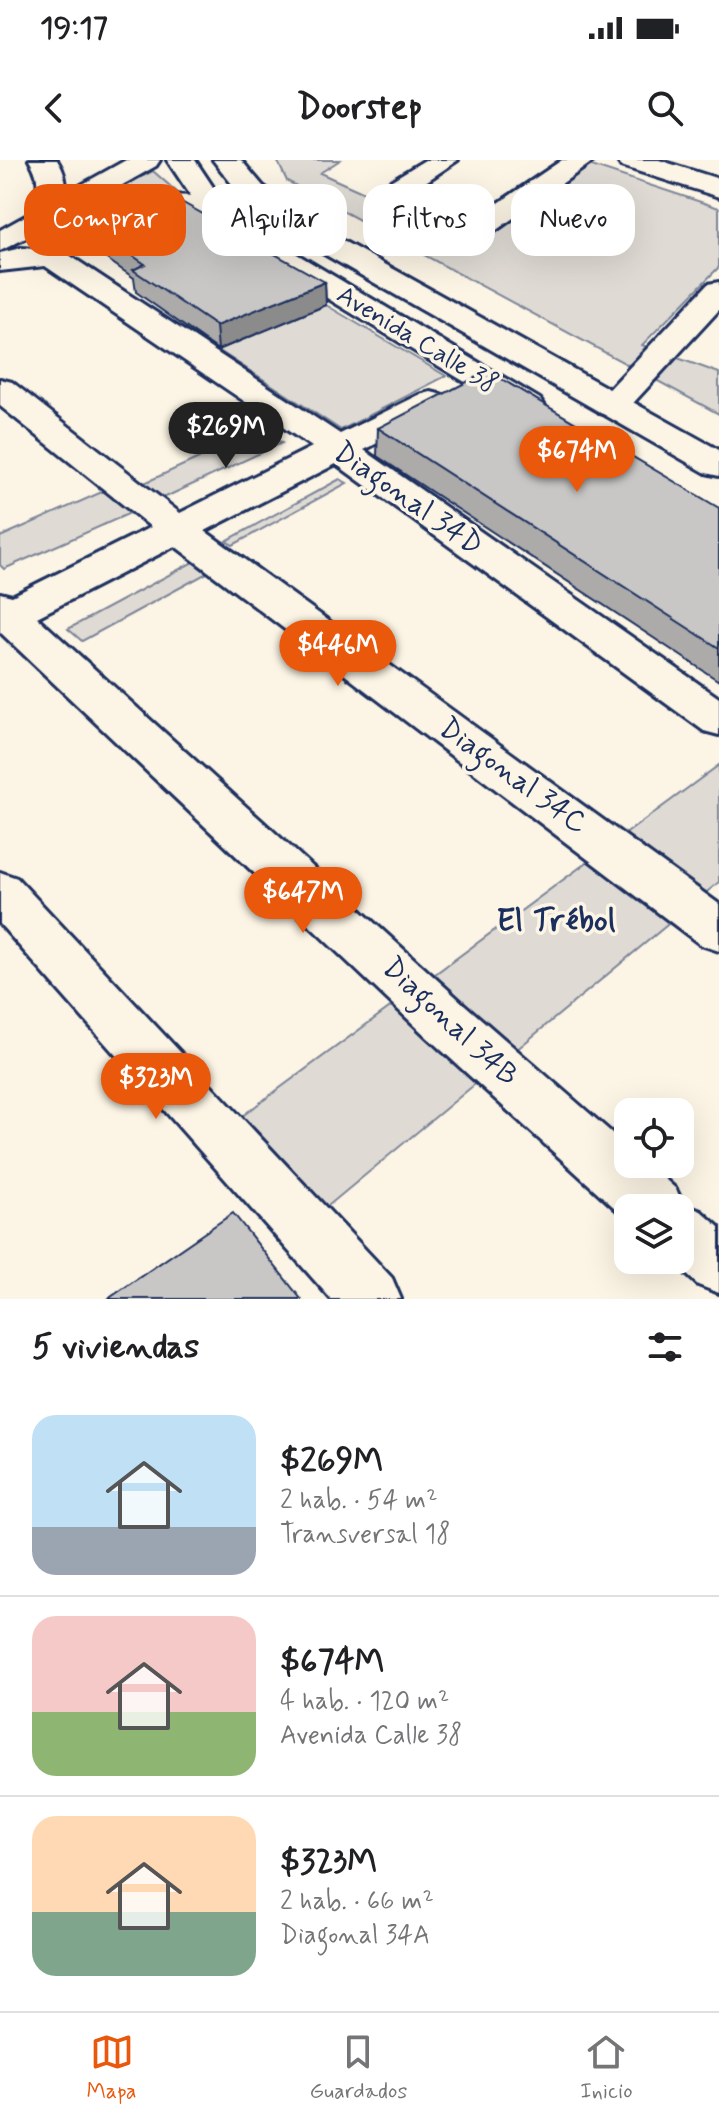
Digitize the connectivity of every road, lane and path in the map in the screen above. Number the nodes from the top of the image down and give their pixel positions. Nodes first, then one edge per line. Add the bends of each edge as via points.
1 (43, 160) edge
2 (146, 160) edge
3 (181, 160) edge
4 (227, 160) edge
5 (444, 160) edge
6 (581, 160) edge
7 (631, 160) edge
8 (714, 180) edge
9 (54, 184) edge
10 (105, 184) edge
11 (405, 184) edge
12 (202, 192) edge
13 (495, 218) edge
14 (24, 230) edge
15 (0, 242) edge
16 (279, 256) edge
17 (0, 262) edge
18 (719, 291) edge
19 (479, 378) junction
20 (0, 389) edge
21 (612, 406) junction
22 (559, 424) edge
23 (337, 448) junction
24 (719, 465) edge
25 (178, 530) junction
26 (3, 613) edge
27 (719, 720) edge
28 (0, 891) edge
29 (719, 931) edge
30 (640, 1194) edge
31 (694, 1243) edge
32 (719, 1265) edge
33 (371, 1299) edge

1 - 9 street
2 - 10 street
3 - 12 street, Avenida Calle 38
4 - 21 street, Avenida Calle 38 via 256,196 308,233
5 - 11 street
6 - 13 street
7 - 8 street
14 - 15 street
16 - 19 street, Avenida Calle 38
17 - 23 street, Diagonal 34D via 52,257
18 - 21 street
19 - 22 street, Avenida Calle 38
19 - 23 street
20 - 25 street, Diagonal 34C
21 - 24 street, Avenida Calle 38
23 - 25 street
23 - 27 street, Diagonal 34D
25 - 26 street
25 - 29 street, Diagonal 34C
26 - 30 street, Diagonal 34B
28 - 33 street
31 - 32 street

